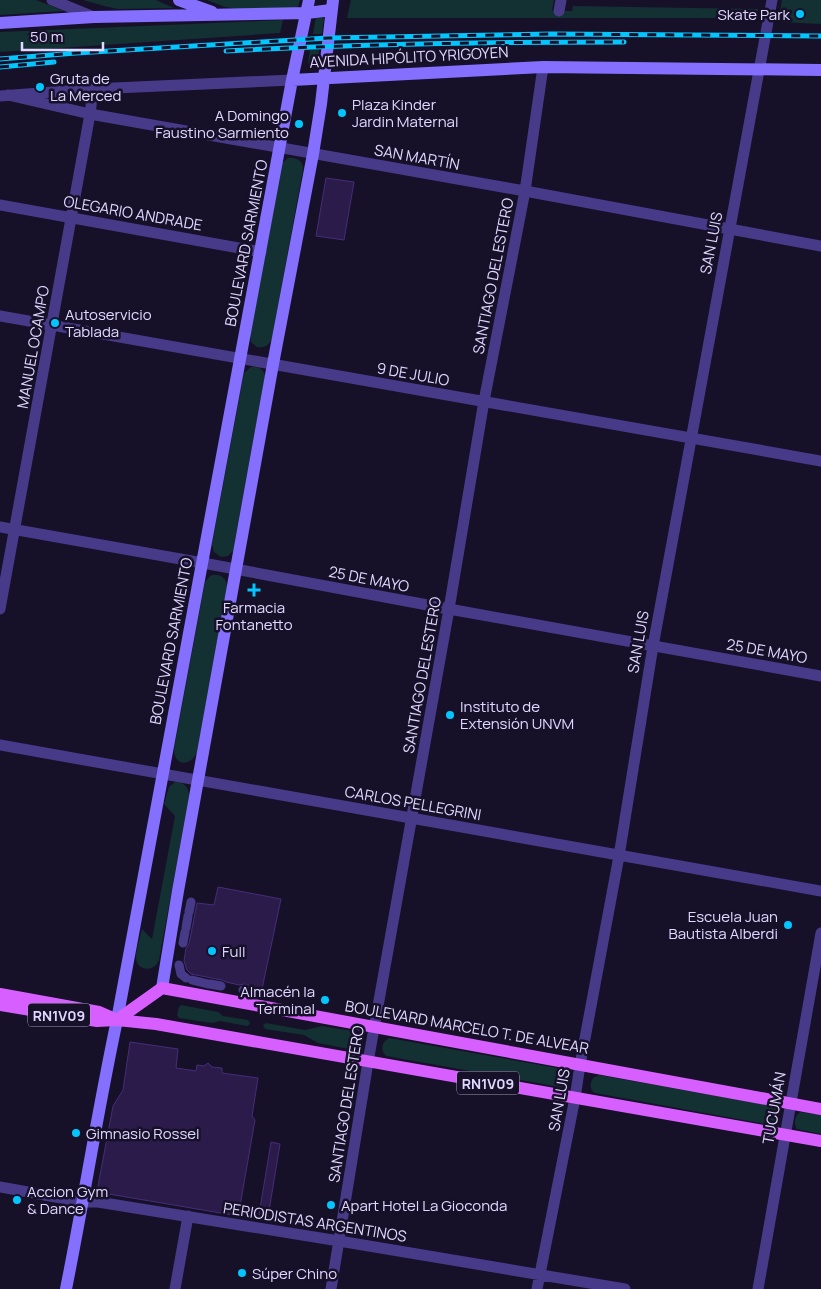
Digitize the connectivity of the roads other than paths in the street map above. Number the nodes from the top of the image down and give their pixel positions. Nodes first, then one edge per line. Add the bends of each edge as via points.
1 (52, 0) edge
2 (179, 0) edge
3 (309, 0) edge
4 (772, 0) edge
5 (332, 5) edge
6 (307, 13) junction
7 (222, 15) junction
8 (94, 17) junction
9 (0, 23) edge
10 (544, 67) junction
11 (759, 69) junction
12 (821, 70) edge
13 (324, 78) junction
14 (292, 80) junction
15 (93, 90) junction
16 (4, 95) edge
17 (90, 114) junction
18 (280, 148) junction
19 (313, 154) junction
20 (525, 191) junction
21 (0, 205) edge
22 (71, 218) junction
23 (729, 230) junction
24 (821, 246) edge
25 (261, 252) junction
26 (0, 316) edge
27 (52, 325) junction
28 (240, 359) junction
29 (273, 364) junction
30 (484, 401) junction
31 (690, 438) junction
32 (821, 461) edge
33 (0, 527) edge
34 (15, 530) junction
35 (203, 563) junction
36 (236, 569) junction
37 (0, 609) edge
38 (449, 609) junction
39 (652, 646) junction
40 (821, 676) edge
41 (0, 745) edge
42 (163, 775) junction
43 (198, 781) junction
44 (411, 818) junction
45 (619, 856) junction
46 (821, 891) edge
47 (191, 902) dead end
48 (821, 933) edge
49 (183, 943) dead end
50 (179, 965) dead end
51 (221, 986) dead end
52 (162, 988) junction
53 (243, 990) dead end
54 (256, 993) dead end
55 (0, 994) edge
56 (0, 1005) edge
57 (118, 1020) junction
58 (374, 1027) junction
59 (368, 1062) junction
60 (580, 1065) junction
61 (575, 1098) junction
62 (790, 1103) junction
63 (821, 1109) edge
64 (785, 1135) junction
65 (821, 1141) edge
66 (0, 1188) edge
67 (83, 1202) junction
68 (188, 1216) junction
69 (339, 1241) junction
70 (540, 1275) junction
71 (599, 1287) edge
72 (66, 1289) edge
73 (175, 1289) edge
74 (331, 1289) edge
75 (537, 1289) edge
76 (625, 1289) edge
77 (758, 1289) edge

1 - 8 street
2 - 7 main road
3 - 6 main road, BOULEVARD SARMIENTO
4 - 11 street, SAN LUIS
5 - 6 main road
5 - 13 main road
6 - 7 main road
6 - 14 main road, BOULEVARD SARMIENTO
7 - 8 main road
8 - 9 main road
10 - 11 main road, AVENIDA HIPÓLITO YRIGOYEN
10 - 13 main road, AVENIDA HIPÓLITO YRIGOYEN
10 - 20 street, SANTIAGO DEL ESTERO
11 - 12 main road, AVENIDA HIPÓLITO YRIGOYEN
11 - 23 street, SAN LUIS
13 - 14 main road, AVENIDA HIPÓLITO YRIGOYEN
13 - 19 main road
14 - 15 street, AVENIDA HIPÓLITO YRIGOYEN
14 - 18 main road, BOULEVARD SARMIENTO
15 - 16 street, AVENIDA HIPÓLITO YRIGOYEN
15 - 17 street, MANUEL OCAMPO
16 - 17 street, SAN MARTÍN
17 - 18 street, SAN MARTÍN
17 - 22 street, MANUEL OCAMPO
18 - 19 street, SAN MARTÍN
18 - 25 main road, BOULEVARD SARMIENTO
19 - 20 street, SAN MARTÍN
19 - 29 main road
20 - 23 street, SAN MARTÍN
20 - 30 street, SANTIAGO DEL ESTERO
21 - 22 street, OLEGARIO ANDRADE
22 - 25 street, OLEGARIO ANDRADE
22 - 27 street, MANUEL OCAMPO
23 - 24 street, SAN MARTÍN
23 - 31 street, SAN LUIS
25 - 28 main road, BOULEVARD SARMIENTO
26 - 27 street, 9 DE JULIO
27 - 28 street, 9 DE JULIO
27 - 34 street, MANUEL OCAMPO
28 - 29 street, 9 DE JULIO
28 - 35 main road, BOULEVARD SARMIENTO
29 - 30 street, 9 DE JULIO
29 - 36 main road
30 - 31 street, 9 DE JULIO
30 - 38 street, SANTIAGO DEL ESTERO
31 - 32 street, 9 DE JULIO
31 - 39 street, SAN LUIS
33 - 34 street, 25 DE MAYO
34 - 35 street, 25 DE MAYO
34 - 37 street, MANUEL OCAMPO
35 - 36 street, 25 DE MAYO
35 - 42 main road, BOULEVARD SARMIENTO
36 - 38 street, 25 DE MAYO
36 - 43 main road
38 - 39 street, 25 DE MAYO
38 - 44 street, SANTIAGO DEL ESTERO
39 - 40 street, 25 DE MAYO
39 - 45 street, SAN LUIS
41 - 42 street, CARLOS PELLEGRINI
42 - 43 street, CARLOS PELLEGRINI
42 - 57 main road, BOULEVARD SARMIENTO
43 - 44 street, CARLOS PELLEGRINI
43 - 52 main road
44 - 45 street, CARLOS PELLEGRINI
44 - 58 street, SANTIAGO DEL ESTERO
45 - 46 street, CARLOS PELLEGRINI
45 - 60 street, SAN LUIS
47 - 49 street
48 - 62 street, TUCUMÁN
50 - 51 street via 181,974 189,979
52 - 57 main road
52 - 58 main road, BOULEVARD MARCELO T. DE ALVEAR / RN1V09
53 - 54 street
55 - 57 main road, RN1V09 via 99,1012
56 - 57 main road, RN1V09 via 98,1022
57 - 59 main road, RN1V09
57 - 67 main road, BOULEVARD SARMIENTO via 103,1084
58 - 59 street, SANTIAGO DEL ESTERO
58 - 60 main road, BOULEVARD MARCELO T. DE ALVEAR / RN1V09
59 - 61 main road, RN1V09
59 - 69 street, SANTIAGO DEL ESTERO
60 - 61 street, SAN LUIS
60 - 62 main road, BOULEVARD MARCELO T. DE ALVEAR / RN1V09
61 - 64 main road, RN1V09
61 - 70 street, SAN LUIS
62 - 63 main road, BOULEVARD MARCELO T. DE ALVEAR / RN1V09
62 - 64 street, TUCUMÁN
64 - 65 main road, RN1V09
64 - 77 street, TUCUMÁN
66 - 67 street, PERIODISTAS ARGENTINOS
67 - 68 street, PERIODISTAS ARGENTINOS
67 - 72 main road, BOULEVARD SARMIENTO
68 - 69 street, PERIODISTAS ARGENTINOS
68 - 73 street
69 - 70 street, PERIODISTAS ARGENTINOS
69 - 74 street, SANTIAGO DEL ESTERO
70 - 71 street, PERIODISTAS ARGENTINOS
70 - 75 street, SAN LUIS
71 - 76 street, PERIODISTAS ARGENTINOS

